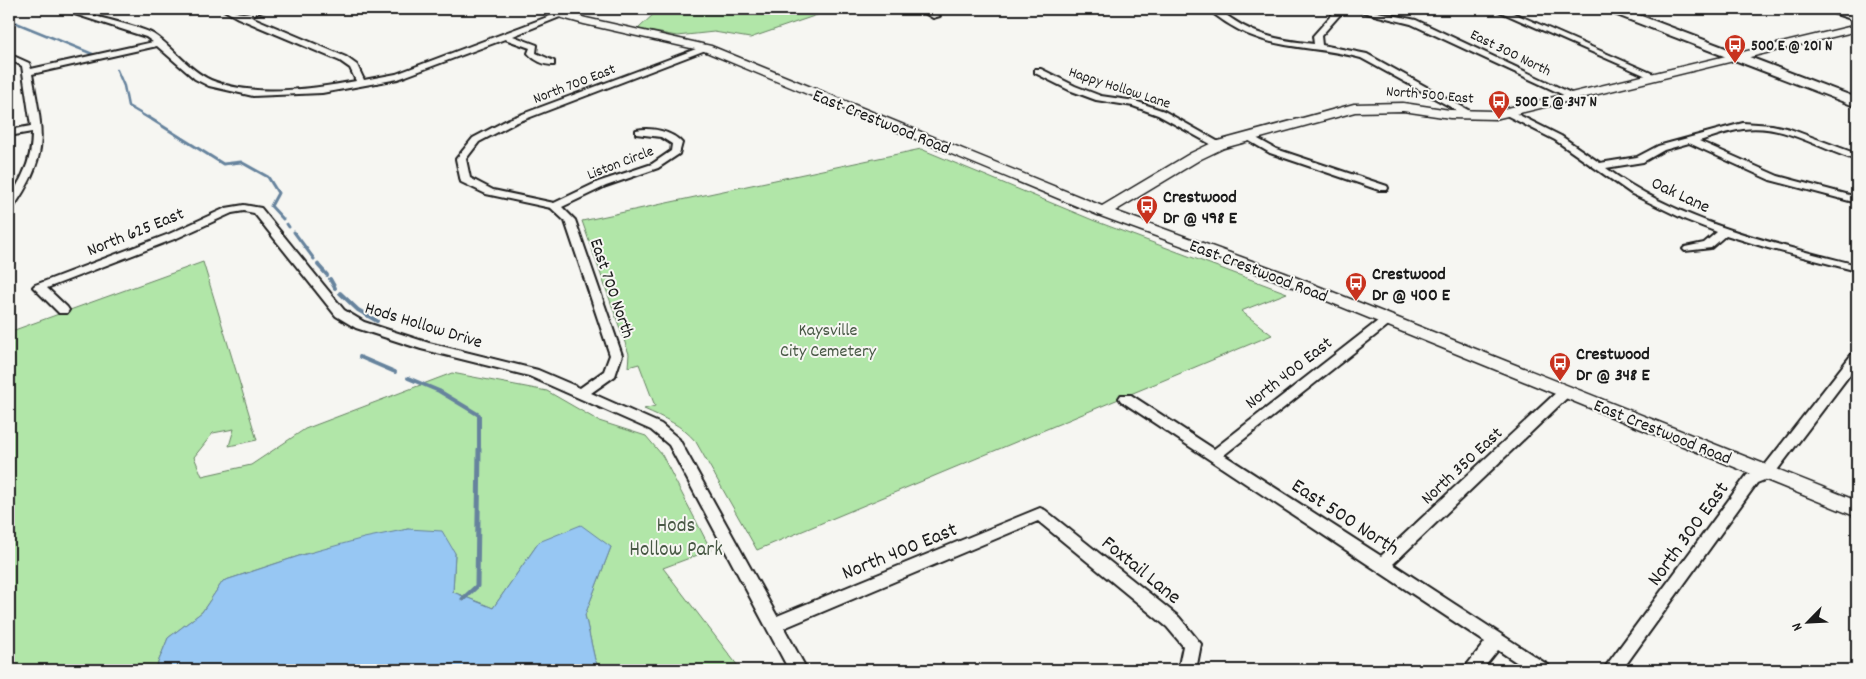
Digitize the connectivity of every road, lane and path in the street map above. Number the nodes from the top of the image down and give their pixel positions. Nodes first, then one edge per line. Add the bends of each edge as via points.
1 (63, 9) edge
2 (103, 9) edge
3 (226, 9) edge
4 (264, 9) edge
5 (542, 9) edge
6 (922, 9) edge
7 (1218, 9) edge
8 (1341, 9) edge
9 (1354, 9) edge
10 (1498, 9) edge
11 (1613, 9) edge
12 (1825, 9) edge
13 (561, 15) junction
14 (82, 16) junction
15 (241, 16) junction
16 (936, 16) dead end
17 (1857, 19) edge
18 (1857, 28) edge
19 (506, 36) junction
20 (159, 43) junction
21 (707, 48) junction
22 (1318, 48) junction
23 (9, 56) edge
24 (1736, 56) junction
25 (551, 63) dead end
26 (1038, 71) dead end
27 (27, 72) junction
28 (1654, 76) junction
29 (362, 84) junction
30 (1571, 95) junction
31 (1857, 103) edge
32 (1507, 112) junction
33 (1472, 115) junction
34 (36, 128) junction
35 (639, 132) dead end
36 (9, 133) edge
37 (1249, 136) junction
38 (1689, 140) junction
39 (1219, 145) junction
40 (1857, 156) edge
41 (1596, 166) junction
42 (1383, 188) dead end
43 (1857, 200) edge
44 (9, 206) edge
45 (556, 206) junction
46 (244, 208) joint
47 (1103, 212) junction
48 (1723, 232) junction
49 (1689, 249) dead end
50 (1857, 268) edge
51 (63, 310) dead end
52 (1387, 320) junction
53 (1857, 356) edge
54 (1565, 392) junction
55 (581, 394) junction
56 (1126, 398) dead end
57 (1214, 456) junction
58 (1767, 473) junction
59 (1857, 509) edge
60 (1040, 514) joint
61 (1382, 565) junction
62 (774, 625) junction
63 (1496, 640) junction
64 (798, 670) edge
65 (1187, 670) edge
66 (1472, 670) edge
67 (1542, 670) edge
68 (1612, 670) edge

1 - 14 street
2 - 14 street
3 - 15 street
4 - 15 street
5 - 13 street, East Crestwood Road
6 - 16 street
7 - 22 street via 1224,18 1261,39
8 - 22 street via 1317,36
9 - 30 street, East 300 North via 1413,22
10 - 28 street
11 - 24 main road
12 - 17 street
13 - 19 street
13 - 21 street, East Crestwood Road
14 - 20 street via 149,35
15 - 29 street via 343,59 354,67
18 - 24 street, North 500 East
19 - 25 street via 530,44 536,57
19 - 29 street via 423,68
20 - 27 street
20 - 29 street via 198,77 230,90 322,90
21 - 45 street, North 700 East via 512,121 476,140 461,159 465,180 490,192
21 - 47 street, East Crestwood Road
22 - 33 street via 1364,56
23 - 27 street via 26,65
24 - 28 street, North 500 East
24 - 31 main road
26 - 39 street, Happy Hollow Lane via 1099,98 1135,104 1162,113
27 - 34 street
28 - 30 street, North 500 East
30 - 32 street, North 500 East
32 - 33 street, North 500 East
32 - 41 street, Oak Lane via 1558,138
33 - 37 street, North 500 East via 1379,106 1354,108
34 - 36 street
34 - 44 street via 36,149 30,171
35 - 45 street, Liston Circle via 671,137 676,143 676,152 655,166 602,184
37 - 39 street, North 500 East
37 - 42 street via 1273,151
38 - 40 street via 1756,125
38 - 41 street via 1661,148 1640,160
38 - 43 street via 1774,178
39 - 47 street, North 500 East
41 - 48 street, Oak Lane via 1634,191
45 - 55 street, East 700 North via 570,220 616,355 610,373
46 - 51 street, North 625 East via 230,210 173,236 39,287
46 - 55 street, Hods Hollow Drive via 257,210 340,313 360,325 425,346 533,373
47 - 52 street, East Crestwood Road via 1279,276
48 - 49 street via 1707,246
48 - 50 street, Oak Lane
52 - 54 street, East Crestwood Road
52 - 57 street, North 400 East
53 - 58 street, North 300 East
54 - 58 street, East Crestwood Road
54 - 61 street, North 350 East
55 - 62 street via 656,427 674,442
56 - 57 street, East 500 North
57 - 61 street, East 500 North
58 - 59 street, East Crestwood Road
58 - 68 street, North 300 East via 1752,480
60 - 62 street, North 400 East
60 - 65 street, Foxtail Lane via 1173,622 1192,644
61 - 63 street, East 500 North
62 - 64 street
63 - 66 street
63 - 67 street, East 500 North

